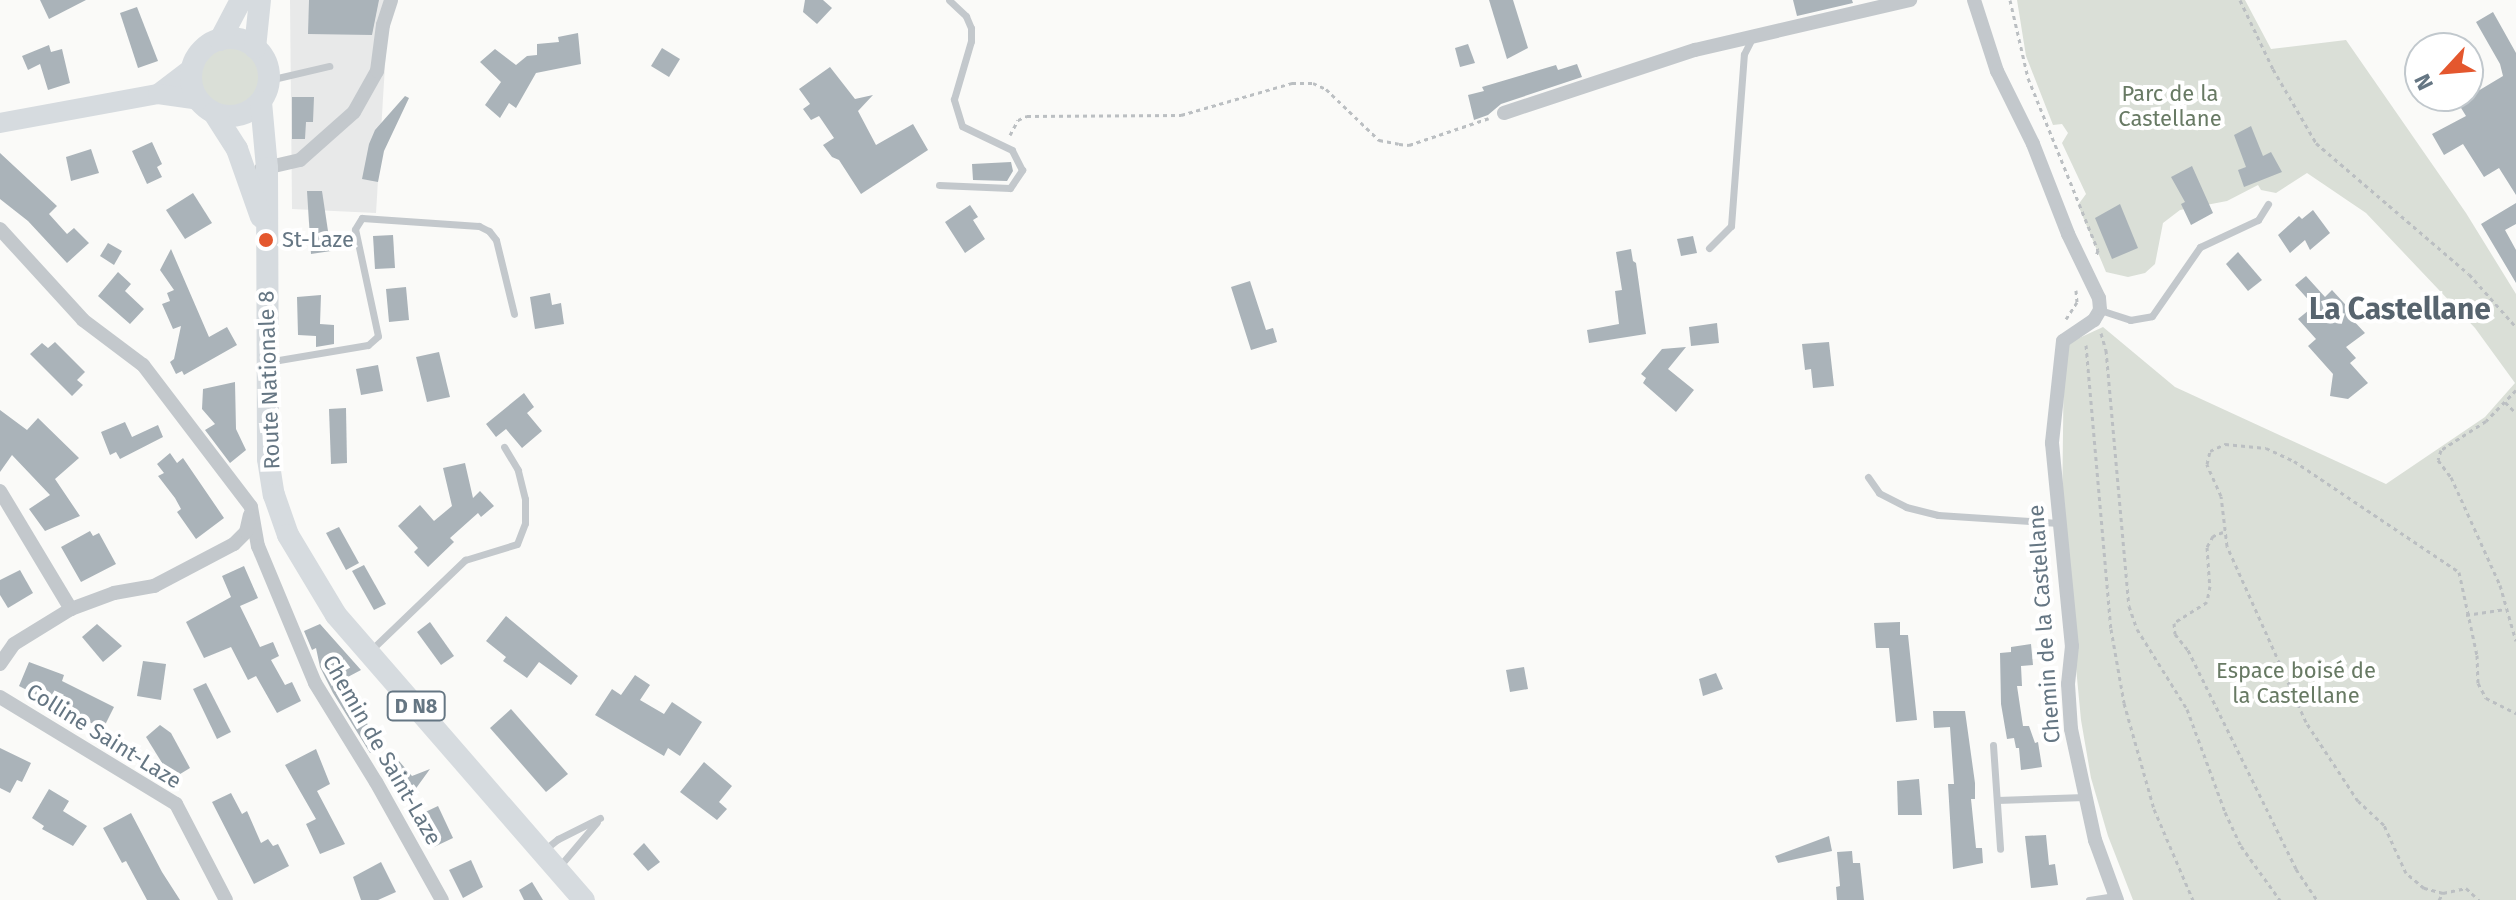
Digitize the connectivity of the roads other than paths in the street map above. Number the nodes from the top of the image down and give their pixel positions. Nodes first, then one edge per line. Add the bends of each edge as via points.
1 (241, 0) edge
2 (260, 0) edge
3 (391, 0) edge
4 (949, 0) edge
5 (1910, 0) edge
6 (1974, 0) edge
7 (1753, 37) junction
8 (220, 40) junction
9 (255, 48) junction
10 (329, 66) dead end
11 (192, 68) junction
12 (269, 80) junction
13 (158, 94) junction
14 (261, 102) junction
15 (207, 107) junction
16 (1504, 113) road end
17 (0, 123) edge
18 (256, 169) junction
19 (939, 185) dead end
20 (2268, 204) dead end
21 (0, 229) edge
22 (1709, 248) dead end
23 (514, 314) dead end
24 (2097, 315) junction
25 (266, 361) junction
26 (504, 447) dead end
27 (1868, 477) dead end
28 (0, 491) edge
29 (274, 495) junction
30 (251, 507) junction
31 (2059, 523) junction
32 (71, 609) junction
33 (369, 652) junction
34 (0, 664) edge
35 (0, 697) edge
36 (1993, 745) dead end
37 (2085, 797) junction
38 (1997, 800) junction
39 (2000, 849) dead end
40 (549, 861) junction
41 (2116, 898) edge
42 (226, 900) edge
43 (442, 900) edge
44 (584, 900) edge
45 (2089, 900) edge

1 - 8 main road
2 - 9 main road
3 - 18 street via 377,71 354,112 300,160
4 - 19 lane via 971,28 954,99 962,126 1012,150 1022,170 1010,188
5 - 7 street
6 - 24 street via 1997,71 2099,298
7 - 16 street via 1695,50
7 - 22 lane via 1744,54 1731,226
8 - 9 main road via 233,38
8 - 11 main road via 198,56
9 - 12 main road
10 - 12 lane
11 - 13 main road
11 - 15 main road via 194,91
12 - 14 main road
13 - 15 main road
13 - 17 main road
14 - 15 main road via 244,114
14 - 18 main road, Route Nationale 8 / D N8
15 - 18 main road, Route Nationale 8 / D N8
18 - 25 main road, Route Nationale 8 / D N8 via 266,230
20 - 24 lane via 2258,220 2200,247 2152,316 2130,320
21 - 30 street via 83,320 143,365
23 - 25 lane via 496,240 489,231 362,218 355,229 378,336 368,345
24 - 31 street, Chemin de la Castellane via 2063,341 2052,443
25 - 29 main road, Route Nationale 8 / D N8
26 - 33 lane via 518,470 525,499 525,523 517,544 465,560
27 - 31 lane via 1879,493 1927,513
28 - 32 street
29 - 30 street
29 - 33 main road, Route Nationale 8 / D N8 via 308,573
30 - 32 street via 246,532 234,544 154,586
30 - 43 street, Chemin de Saint-Laze via 258,546 315,683
31 - 37 street, Chemin de la Castellane via 2072,646 2071,729
32 - 34 street via 14,644
33 - 40 main road, Route Nationale 8 / D N8
35 - 42 street, Colline Saint-Laze via 176,804
36 - 38 lane
37 - 38 lane
37 - 41 street, Chemin de la Castellane
38 - 39 lane
40 - 40 lane via 600,818 558,839
40 - 44 main road, Route Nationale 8 / D N8
41 - 45 lane

